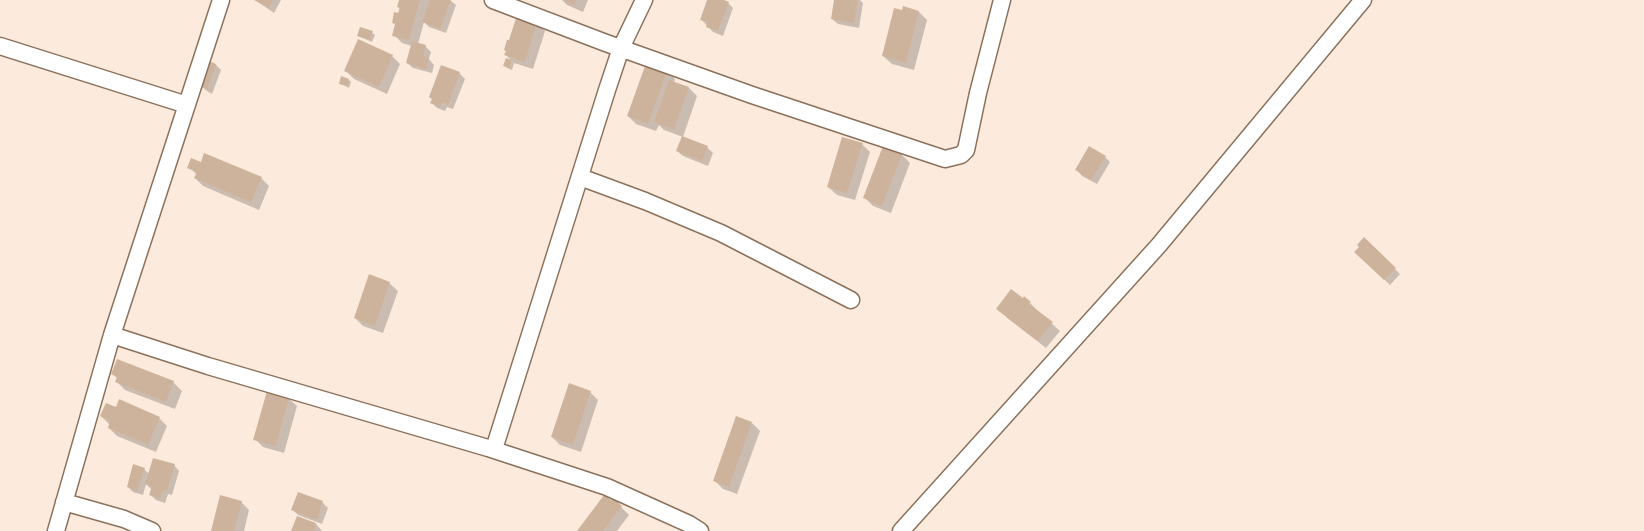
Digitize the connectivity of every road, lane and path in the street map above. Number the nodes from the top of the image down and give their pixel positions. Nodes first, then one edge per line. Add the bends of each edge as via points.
1 (221, 0) edge
2 (493, 0) edge
3 (644, 0) edge
4 (1002, 0) edge
5 (1363, 0) edge
6 (0, 46) edge
7 (621, 48) junction
8 (187, 104) junction
9 (580, 177) junction
10 (851, 300) dead end
11 (112, 334) junction
12 (494, 450) junction
13 (64, 502) junction
14 (56, 531) edge
15 (152, 531) edge
16 (700, 531) edge
17 (901, 531) edge

1 - 8 street
2 - 7 street
3 - 7 street
4 - 7 street via 966,150 961,155 945,159
5 - 17 street via 1160,244
6 - 8 street
7 - 9 street
8 - 11 street
9 - 10 street via 722,233
9 - 12 street
11 - 12 street via 208,366
11 - 13 street
12 - 16 street via 607,487
13 - 14 street
13 - 15 street via 124,519

